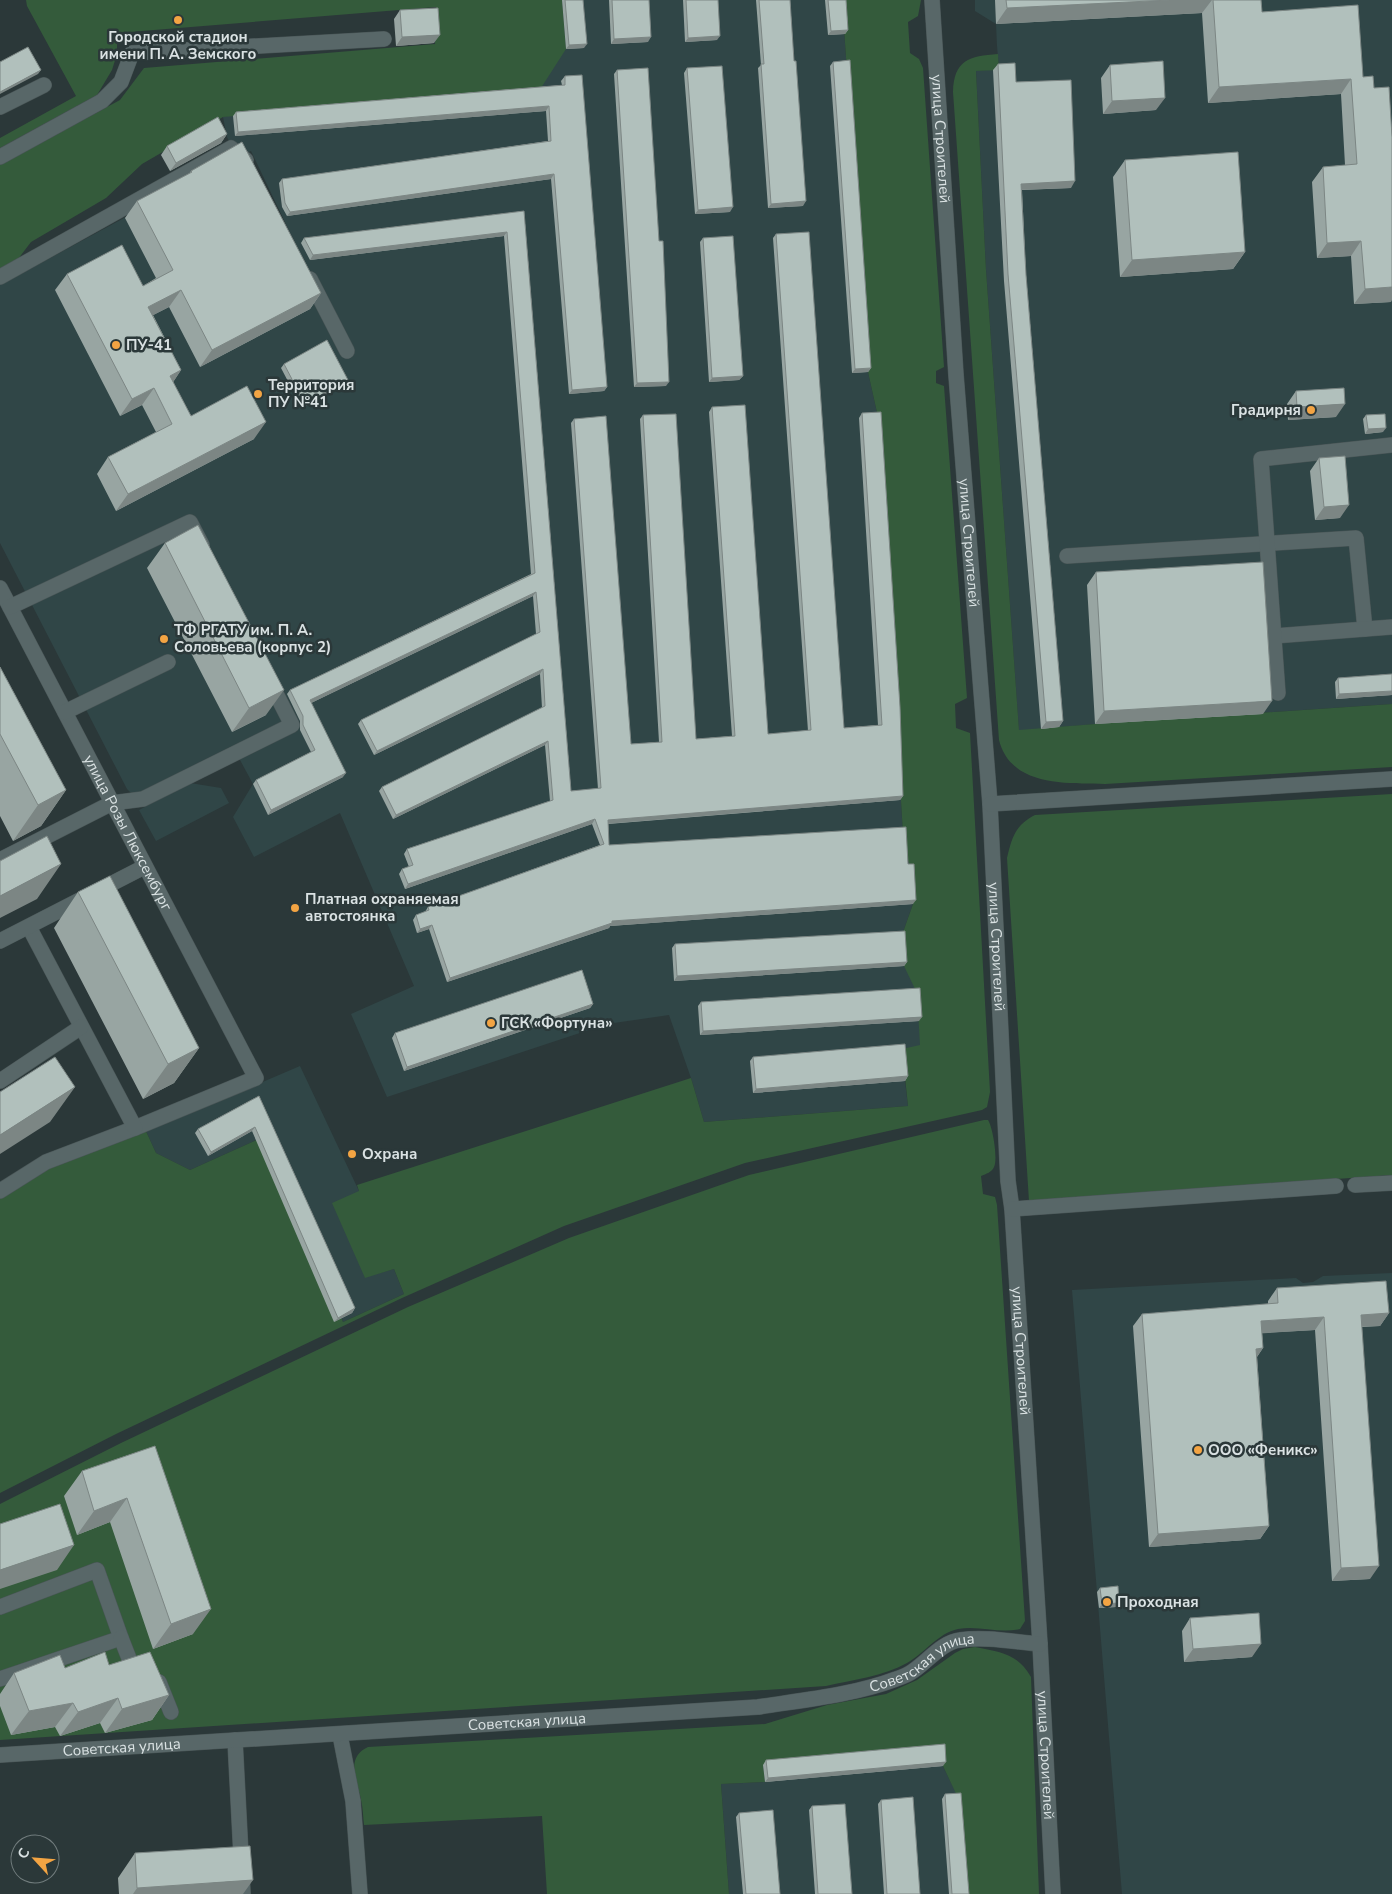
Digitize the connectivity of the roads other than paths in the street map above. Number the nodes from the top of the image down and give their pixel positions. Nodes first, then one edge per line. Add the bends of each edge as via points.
1 (932, 0) edge
2 (384, 39) dead end
3 (44, 85) dead end
4 (0, 107) edge
5 (0, 157) edge
6 (253, 171) edge
7 (303, 266) edge
8 (0, 277) edge
9 (347, 351) dead end
10 (1392, 445) edge
11 (1267, 544) junction
12 (1067, 556) dead end
13 (208, 557) edge
14 (0, 588) edge
15 (10, 606) junction
16 (1392, 627) edge
17 (1365, 629) junction
18 (1274, 636) junction
19 (168, 662) dead end
20 (261, 663) edge
21 (1278, 693) dead end
22 (65, 712) junction
23 (1392, 779) edge
24 (112, 803) junction
25 (990, 804) junction
26 (0, 860) edge
27 (144, 867) junction
28 (29, 926) junction
29 (0, 941) edge
30 (81, 1027) junction
31 (0, 1081) edge
32 (135, 1128) junction
33 (1392, 1182) edge
34 (1355, 1185) dead end
35 (1336, 1186) dead end
36 (0, 1190) edge
37 (1012, 1209) junction
38 (0, 1607) edge
39 (121, 1638) junction
40 (1040, 1644) junction
41 (0, 1679) edge
42 (171, 1712) dead end
43 (340, 1735) junction
44 (235, 1740) junction
45 (0, 1755) edge
46 (243, 1894) edge
47 (360, 1894) edge
48 (1053, 1894) edge

1 - 25 street, улица Строителей via 956,375
2 - 5 street via 132,53 121,82 102,101
3 - 4 street
6 - 8 street via 248,162 231,148
7 - 9 street
10 - 11 street via 1261,459
11 - 12 street
11 - 17 street via 1356,538
11 - 18 street
13 - 15 street via 190,522
14 - 15 street, улица Розы Люксембург
15 - 22 street, улица Розы Люксембург
16 - 17 street
17 - 18 street
18 - 21 street
19 - 22 street
20 - 24 street via 292,724 143,800
22 - 24 street, улица Розы Люксембург
23 - 25 street
24 - 26 street
24 - 27 street, улица Розы Люксембург
25 - 37 street, улица Строителей
27 - 28 street
27 - 32 street, улица Розы Люксембург via 256,1078
28 - 29 street
28 - 30 street
30 - 31 street
30 - 32 street
32 - 36 street via 46,1162
33 - 34 street
35 - 37 street
37 - 40 street, улица Строителей
38 - 39 street via 96,1570
39 - 41 street
39 - 42 street via 132,1666 151,1660
40 - 43 street, Советская улица via 959,1640 912,1672 888,1682 758,1707
40 - 48 street, улица Строителей
43 - 44 street, Советская улица
43 - 47 street via 353,1801
44 - 45 street, Советская улица
44 - 46 street

